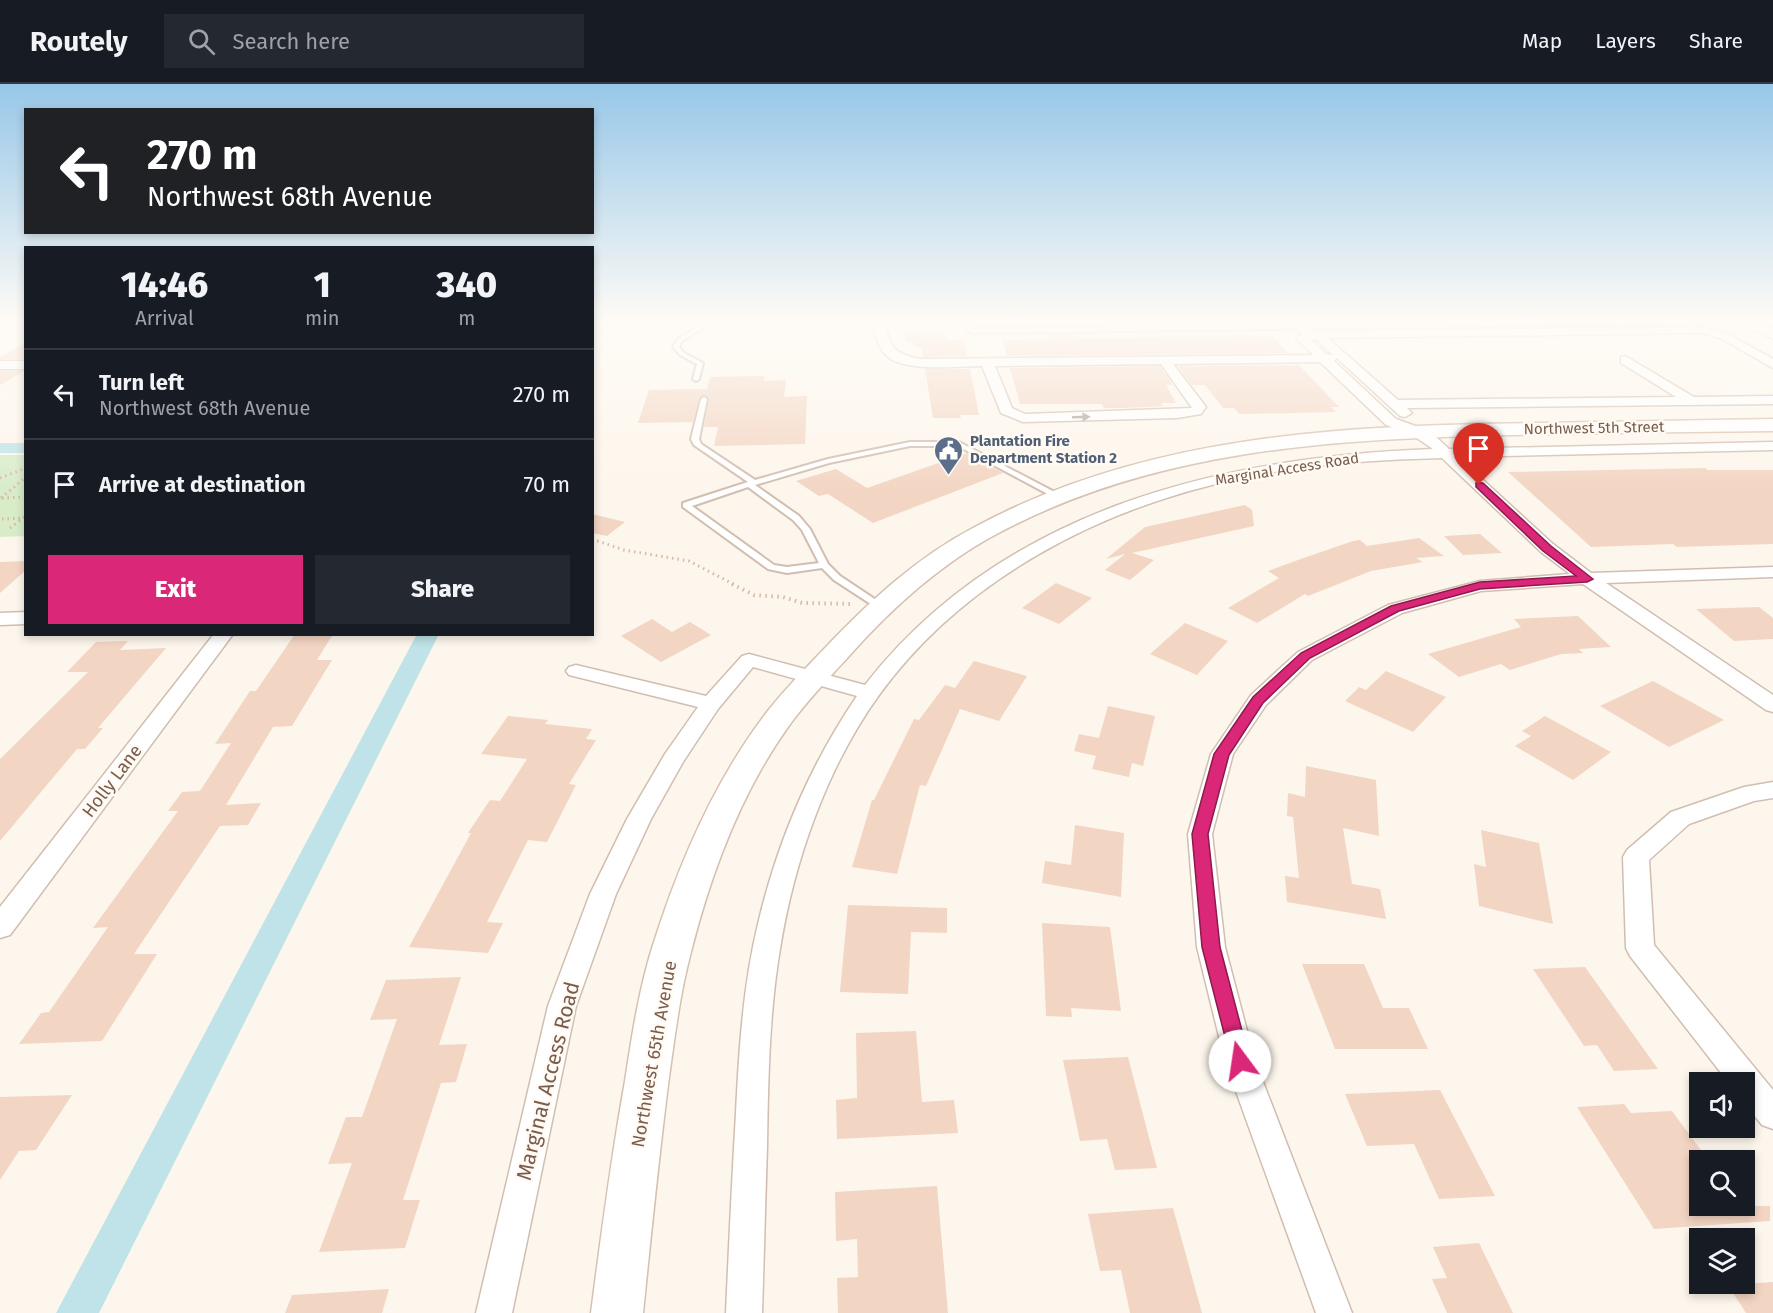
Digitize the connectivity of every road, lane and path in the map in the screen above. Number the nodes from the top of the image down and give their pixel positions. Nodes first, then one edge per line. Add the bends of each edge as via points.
1 (993, 377) edge
2 (1177, 377) edge
3 (1344, 377) edge
4 (1365, 377) edge
5 (1653, 377) edge
6 (704, 399) dead end
7 (1773, 400) edge
8 (1691, 401) junction
9 (1396, 404) junction
10 (1773, 425) edge
11 (1416, 431) junction
12 (1773, 446) edge
13 (1445, 453) junction
14 (24, 469) edge
15 (0, 478) edge
16 (24, 479) edge
17 (751, 483) junction
18 (1060, 496) junction
19 (24, 497) edge
20 (1, 498) edge
21 (24, 517) edge
22 (2, 519) edge
23 (10, 528) dead end
24 (594, 540) edge
25 (824, 565) junction
26 (1773, 572) edge
27 (1587, 579) junction
28 (869, 605) junction
29 (24, 618) edge
30 (0, 619) edge
31 (222, 636) edge
32 (576, 671) dead end
33 (813, 678) junction
34 (870, 693) junction
35 (711, 705) junction
36 (1773, 705) edge
37 (1773, 790) edge
38 (0, 927) edge
39 (1773, 1114) edge
40 (494, 1313) edge
41 (617, 1313) edge
42 (744, 1313) edge
43 (1334, 1313) edge

1 -> 2 street via 1006,410 1023,418 1196,411 1199,407
3 - 11 street via 1391,422
4 - 9 street
5 - 8 street
6 - 17 lane via 695,439 698,445
7 - 8 street
8 - 9 street
9 - 11 street via 1413,421
10 - 11 street, Northwest 5th Street
11 - 13 street
11 - 18 street, Northwest 65th Avenue via 1286,441 1207,453 1132,471
12 - 13 street, Marginal Access Road
13 - 27 street via 1547,548
13 - 34 street, Marginal Access Road via 1337,459 1241,473 1108,512 1038,546 984,579 916,641
14 - 15 path
16 - 20 path
17 - 18 lane via 828,461 910,444 959,444
17 - 25 lane via 806,529
17 - 25 lane via 686,505 771,567 787,570
18 - 28 street, Northwest 65th Avenue via 983,531
19 - 20 path
21 - 22 path
21 - 23 path
24 - 28 path via 624,550 689,561 754,595 825,606
25 - 28 lane
26 - 27 street
27 - 36 street
27 - 43 street via 1480,586 1395,609 1305,656 1258,700 1222,754 1200,834 1211,947 1240,1061
28 - 33 street, Northwest 65th Avenue
29 - 30 street
31 - 38 street, Holly Lane
32 - 35 street
33 - 34 street, Marginal Access Road
33 - 35 street, Marginal Access Road via 748,660
33 - 41 street, Northwest 65th Avenue via 775,723 731,796 711,840 672,951 643,1106
34 - 42 street, Marginal Access Road via 822,777 780,889 771,928 760,985 754,1051
35 - 40 street, Marginal Access Road via 673,759 639,819 603,894 562,1006
37 - 39 street via 1752,793 1680,818 1636,857 1640,948

